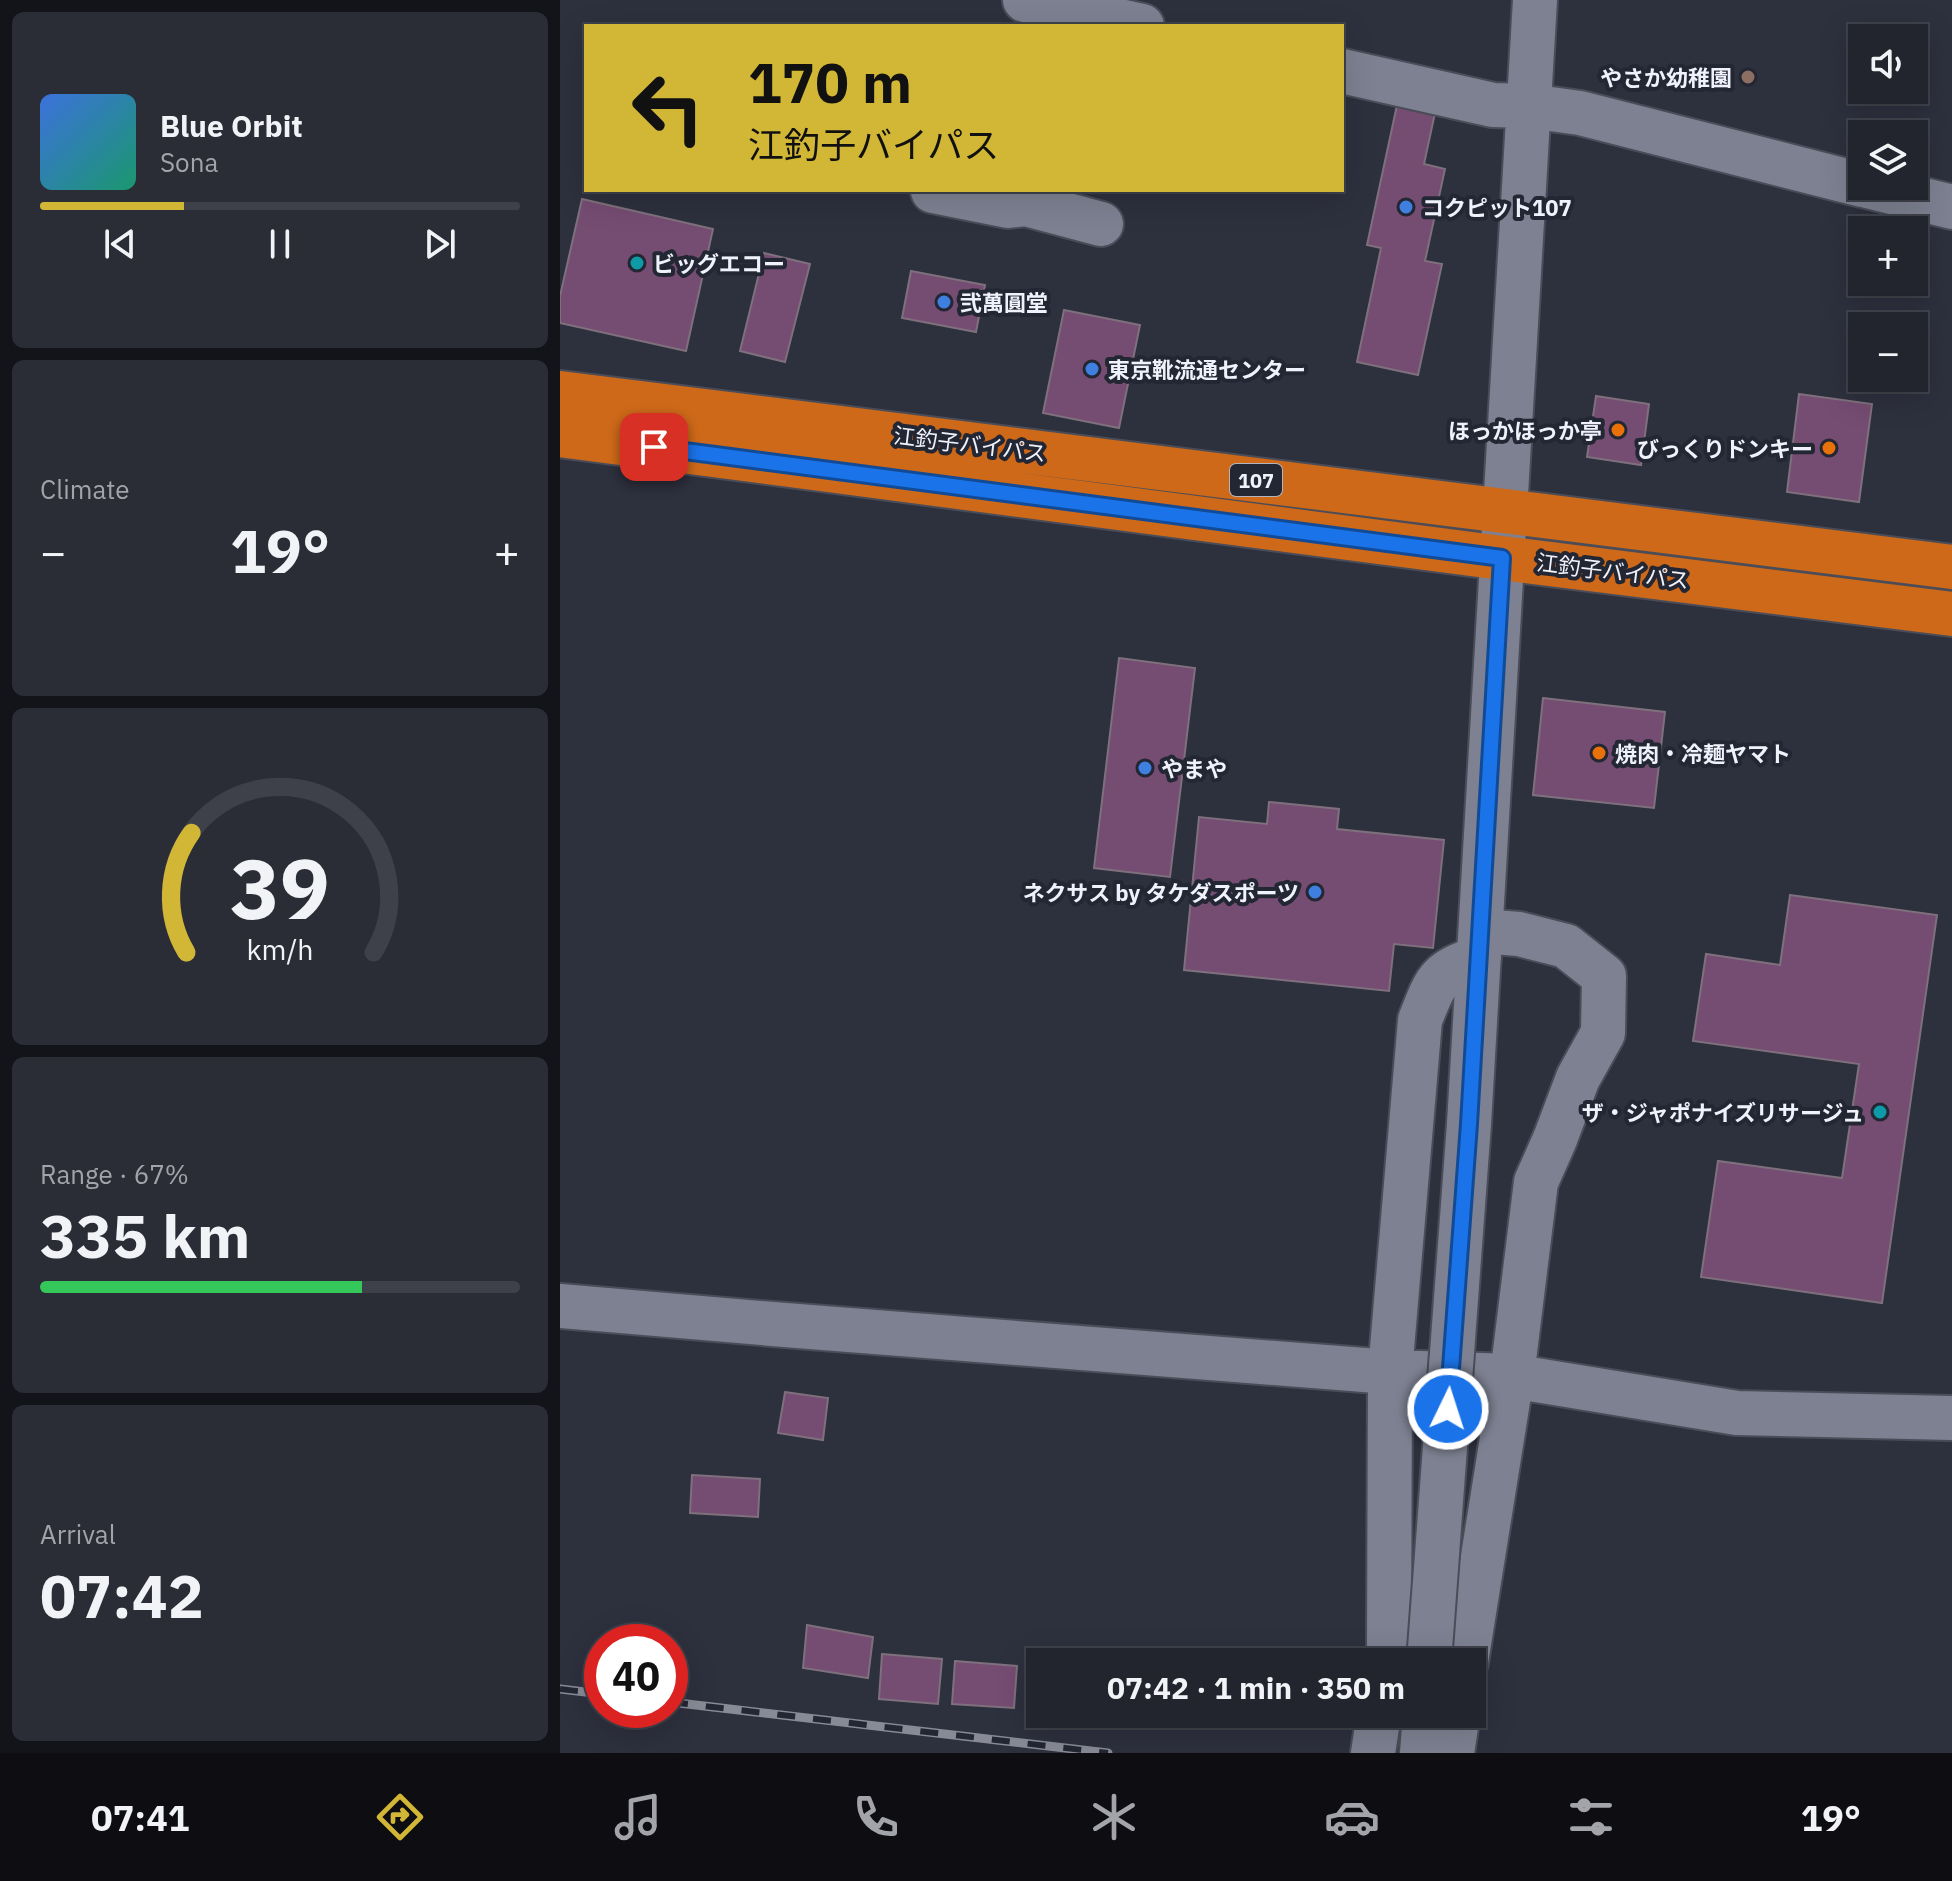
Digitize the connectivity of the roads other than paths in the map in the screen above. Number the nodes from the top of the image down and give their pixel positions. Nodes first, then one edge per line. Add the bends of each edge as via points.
1 (1535, 0) edge
2 (1045, 11) edge
3 (1129, 24) edge
4 (1344, 71) edge
5 (1529, 106) junction
6 (1848, 181) edge
7 (944, 192) edge
8 (1010, 198) edge
9 (1924, 200) edge
10 (1952, 207) edge
11 (1101, 224) dead end
12 (560, 393) edge
13 (560, 435) edge
14 (1505, 511) junction
15 (1502, 558) junction
16 (1952, 567) edge
17 (1952, 614) edge
18 (1480, 944) junction
19 (560, 1306) edge
20 (1390, 1372) junction
21 (1512, 1376) junction
22 (1952, 1418) edge
23 (1388, 1648) edge
24 (1430, 1648) edge
25 (1468, 1648) edge
26 (1377, 1728) edge
27 (1424, 1728) edge
28 (1456, 1728) edge
29 (1373, 1753) edge
30 (1422, 1753) edge
31 (1452, 1753) edge

1 - 5 street
2 - 3 street
4 - 5 street via 1493,105
5 - 6 street via 1580,113
5 - 14 street
7 - 8 street
8 - 11 street
9 - 10 street
12 - 14 highway, 江釣子バイパス / 107
13 - 15 highway, 江釣子バイパス / 107
14 - 15 street
14 - 16 highway, 江釣子バイパス / 107
15 - 17 highway, 江釣子バイパス / 107
15 - 18 street
18 - 20 street via 1435,982 1420,1020
18 - 21 street via 1519,934 1566,946 1604,976 1603,1033 1578,1078 1536,1182
18 - 24 street, bridge
19 - 20 street
20 - 21 street
20 - 23 street
21 - 22 street via 1737,1413
21 - 25 street
26 - 29 street
27 - 30 street
28 - 31 street

